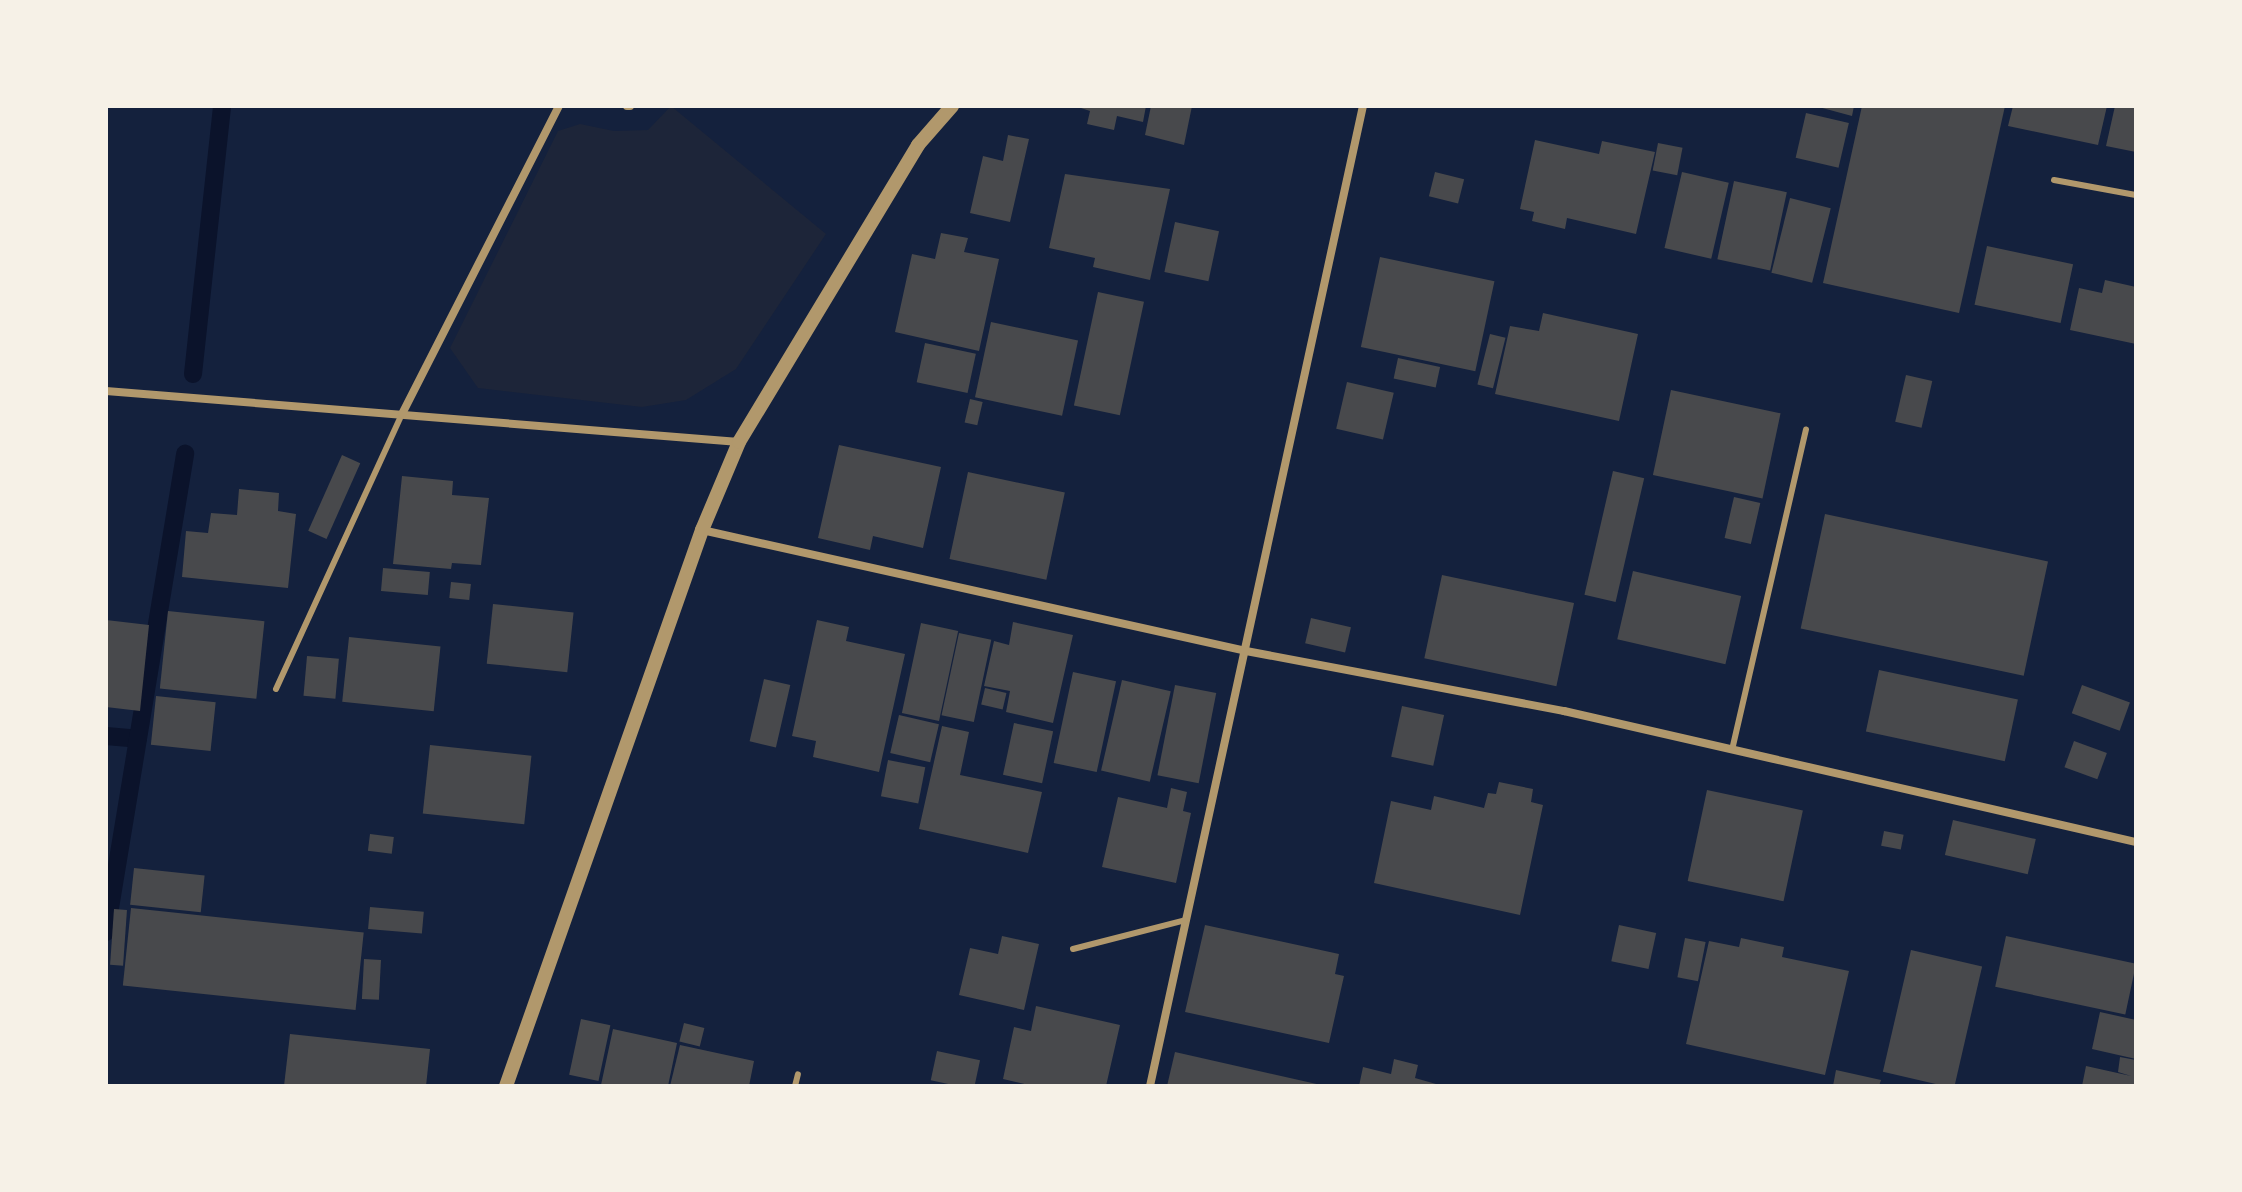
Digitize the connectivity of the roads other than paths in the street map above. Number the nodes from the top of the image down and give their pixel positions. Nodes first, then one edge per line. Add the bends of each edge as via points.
1 (559, 106) edge
2 (952, 106) edge
3 (1363, 106) edge
4 (2054, 180) dead end
5 (2136, 195) edge
6 (106, 391) edge
7 (402, 414) junction
8 (1806, 429) dead end
9 (739, 442) junction
10 (702, 530) junction
11 (1246, 651) junction
12 (276, 689) dead end
13 (1732, 750) junction
14 (2136, 842) edge
15 (1186, 920) junction
16 (1073, 949) dead end
17 (798, 1074) dead end
18 (506, 1086) edge
19 (795, 1086) edge
20 (1150, 1086) edge

1 - 7 street
2 - 9 street via 918,145
3 - 11 street
4 - 5 lane
6 - 7 street
7 - 9 street
7 - 12 lane
8 - 13 lane
9 - 10 street
10 - 11 street
10 - 18 street
11 - 13 street
11 - 15 street
13 - 14 street
15 - 16 lane
15 - 20 street
17 - 19 lane

